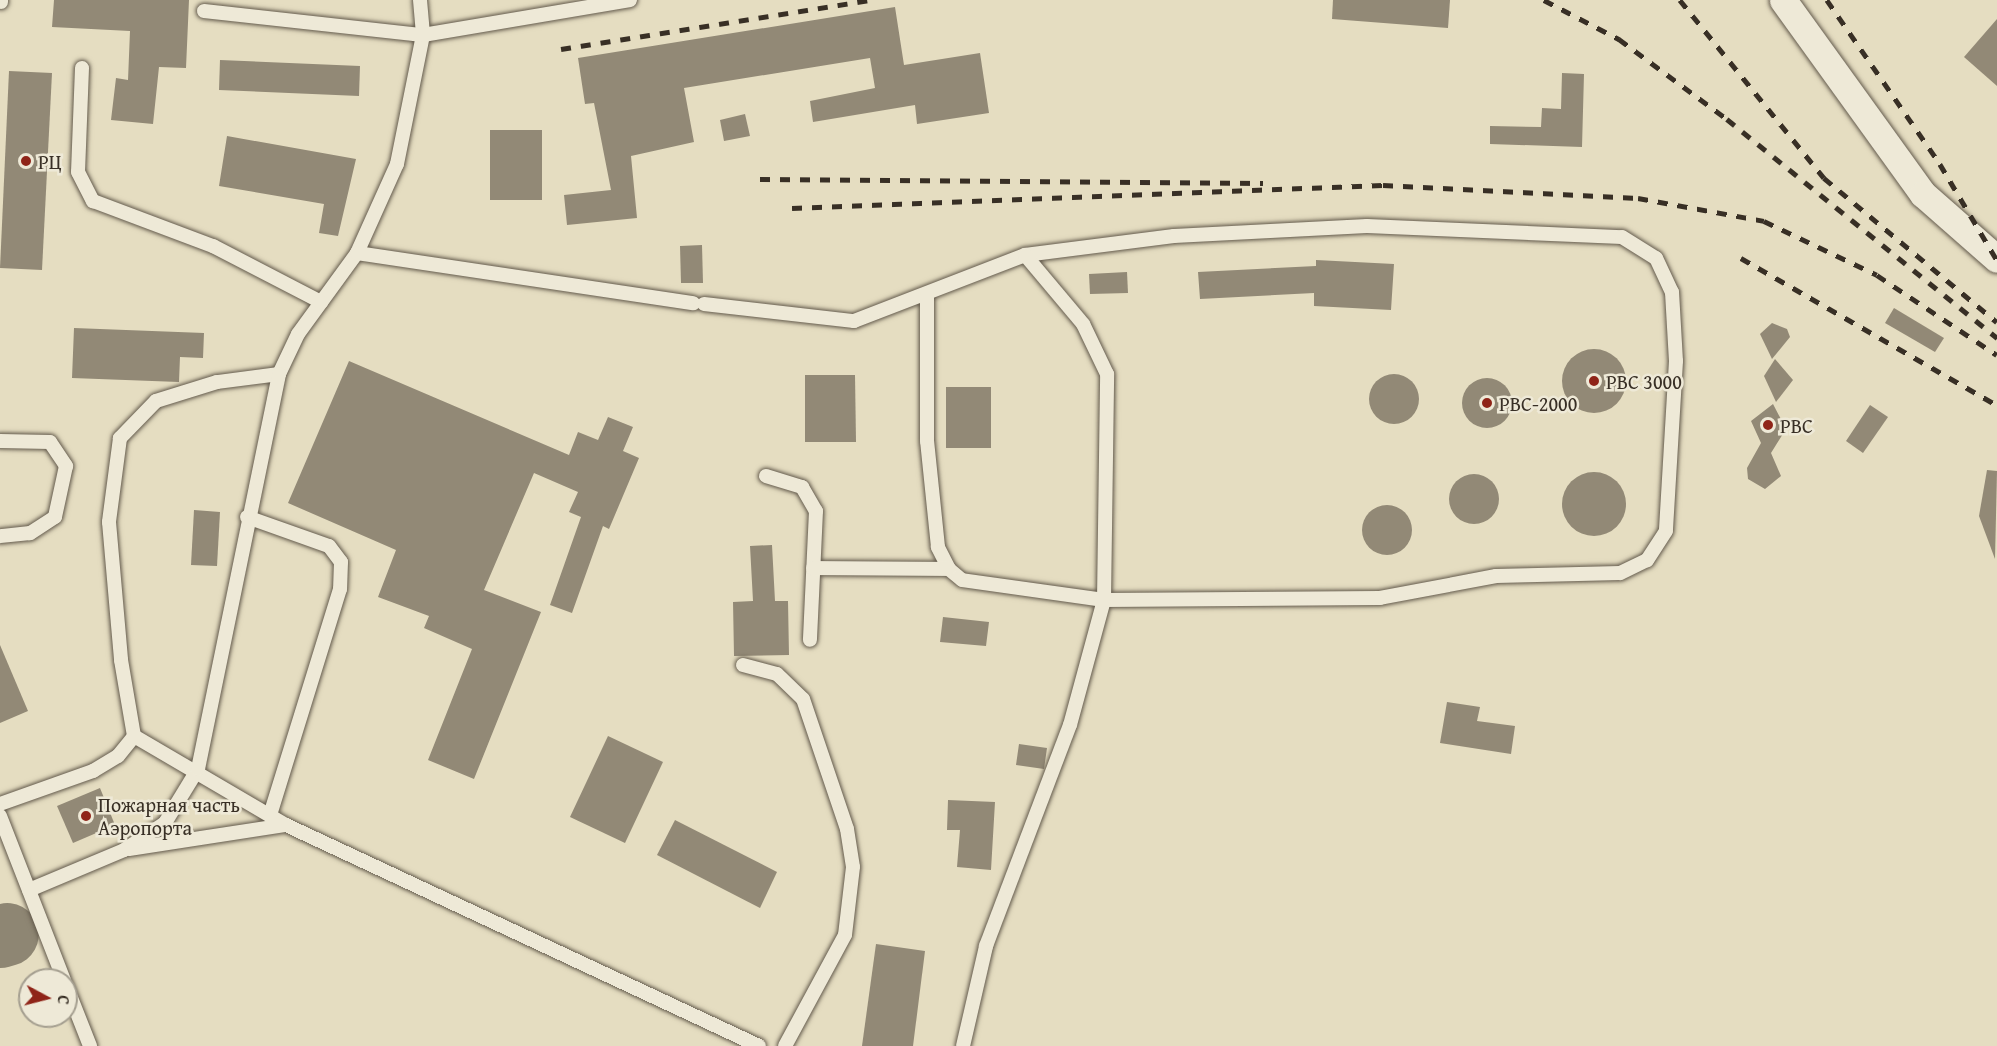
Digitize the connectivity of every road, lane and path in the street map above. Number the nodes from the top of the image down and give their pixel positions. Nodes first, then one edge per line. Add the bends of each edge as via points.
1 (420, 0) edge
2 (630, 0) edge
3 (1783, 0) edge
4 (204, 12) dead end
5 (423, 35) junction
6 (82, 68) dead end
7 (357, 253) junction
8 (1025, 255) junction
9 (1997, 259) edge
10 (927, 295) junction
11 (321, 302) junction
12 (279, 374) junction
13 (0, 441) edge
14 (766, 476) dead end
15 (247, 518) junction
16 (0, 536) edge
17 (813, 568) junction
18 (949, 568) junction
19 (1104, 600) junction
20 (810, 640) dead end
21 (742, 664) dead end
22 (134, 736) junction
23 (198, 769) junction
24 (0, 804) edge
25 (270, 815) junction
26 (0, 816) edge
27 (286, 825) junction
28 (123, 850) junction
29 (29, 890) junction
30 (59, 968) edge
31 (78, 1016) edge
32 (90, 1046) edge
33 (759, 1046) edge
34 (785, 1046) edge
35 (963, 1046) edge

1 - 5 lane
2 - 5 lane
3 - 9 street via 1923,194
4 - 5 lane
5 - 7 lane via 397,164
6 - 11 lane via 78,172 93,201 213,246
7 - 10 lane via 699,304 854,321
7 - 11 lane
8 - 10 lane
8 - 19 lane via 1083,324 1107,374
8 - 19 lane via 1174,236 1367,226 1596,233 1640,244 1668,274 1672,291 1676,361 1669,509 1666,531 1647,560 1620,573 1496,576 1380,598
10 - 18 lane via 927,441 938,547
11 - 12 lane
12 - 15 lane
12 - 22 lane via 217,382 156,401 120,438 108,522 121,660
13 - 16 lane via 50,442 66,466 55,517 30,533
14 - 17 lane via 788,480 812,498
15 - 23 lane
15 - 25 lane via 329,546 341,562 340,589
17 - 18 lane
17 - 20 lane
18 - 19 lane via 962,580 998,589
19 - 35 lane via 1070,725 986,946
21 - 34 lane via 777,674 803,699 847,829 853,867 845,935
22 - 23 lane
22 - 24 lane via 118,756 93,771
23 - 25 lane
23 - 28 lane via 165,823
25 - 27 lane
26 - 29 lane
27 - 28 lane
27 - 33 lane
28 - 29 lane
29 - 30 lane
31 - 32 lane

